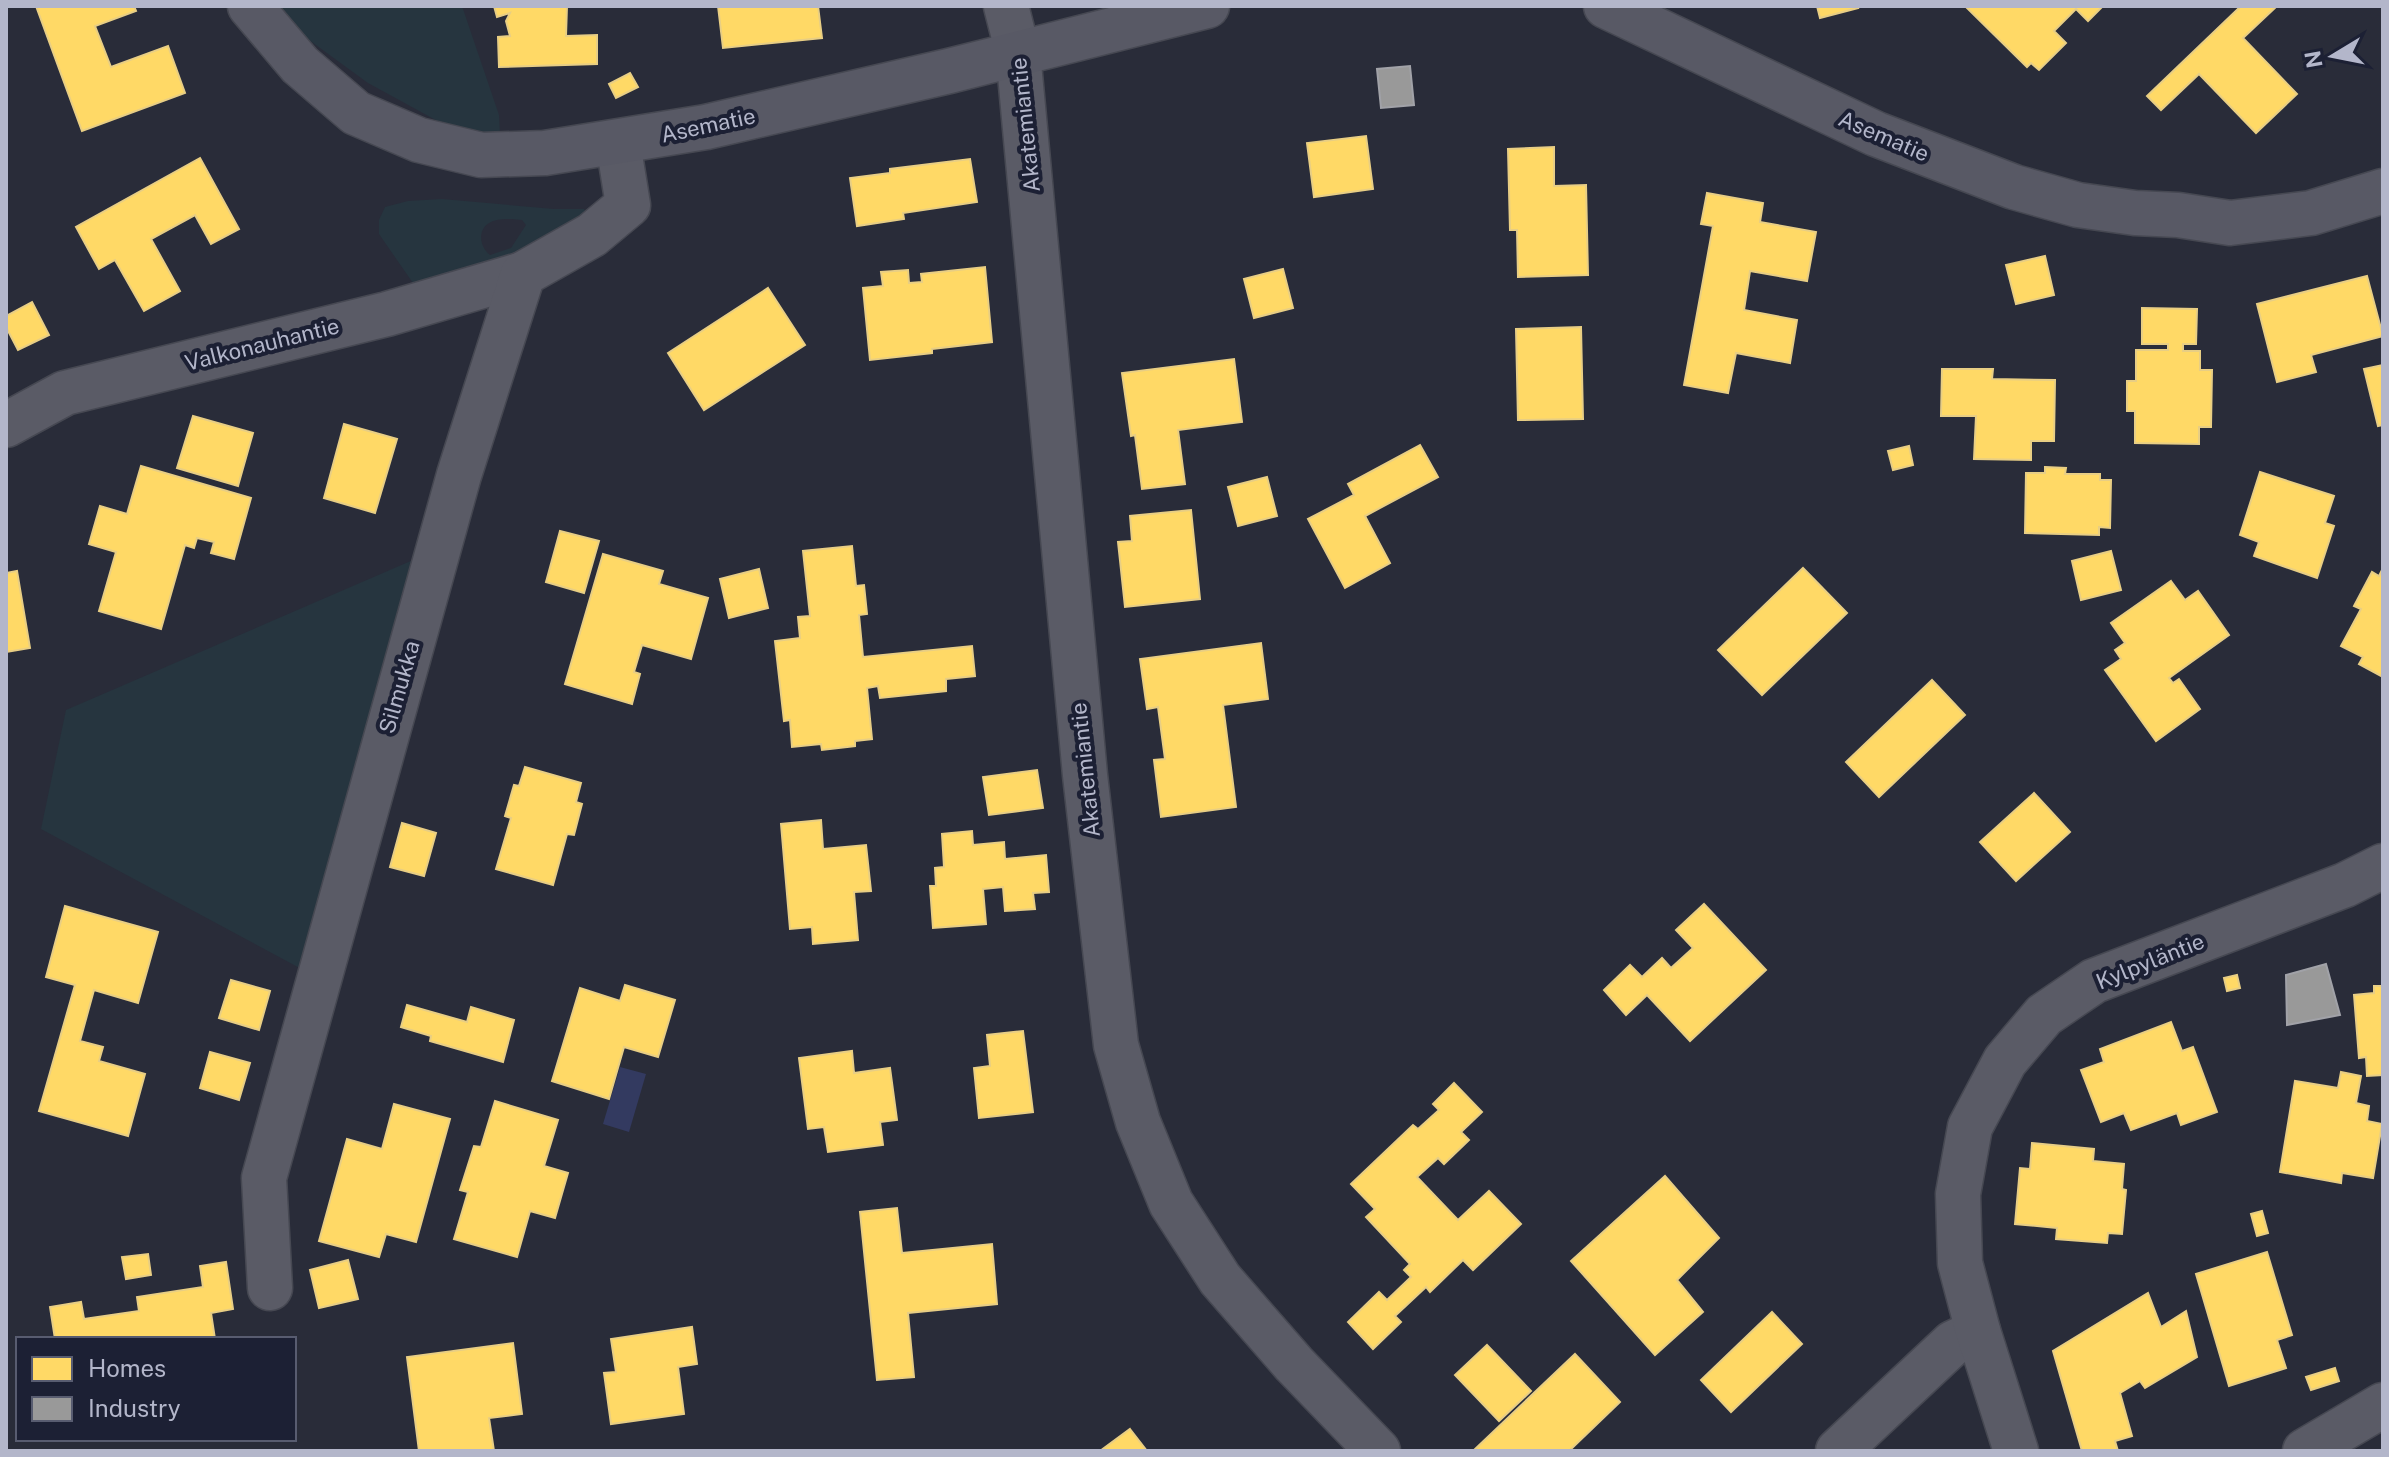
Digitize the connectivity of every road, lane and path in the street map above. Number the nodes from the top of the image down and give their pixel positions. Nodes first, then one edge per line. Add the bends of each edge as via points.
1 (250, 6) edge
2 (1006, 6) edge
3 (1207, 6) edge
4 (1606, 6) edge
5 (1018, 53) junction
6 (618, 143) junction
7 (2383, 165) edge
8 (2383, 191) edge
9 (2178, 215) junction
10 (523, 274) junction
11 (6, 425) edge
12 (2383, 866) edge
13 (270, 1288) dead end
14 (1978, 1331) junction
15 (2383, 1405) edge
16 (1378, 1451) edge
17 (1838, 1451) edge
18 (2016, 1451) edge
19 (2305, 1451) edge

1 - 6 street, Asematie via 300,65 356,113 419,140 481,155
2 - 5 street, Akatemiantie
3 - 5 street, Asematie
4 - 9 street, Asematie via 1876,134 2014,187 2078,205
5 - 6 street, Asematie via 721,124
5 - 16 street, Akatemiantie via 1116,1045 1138,1122 1171,1203 1211,1266
6 - 10 street via 628,205 592,235
7 - 9 street, Asematie
8 - 9 street, Asematie via 2311,213 2230,223
10 - 11 street, Valkonauhantie via 387,314 65,393
10 - 13 street, Silmukka via 459,475 264,1178
12 - 14 street, Kylpyläntie via 2337,889 2094,981 2044,1015 2005,1061 1970,1127 1958,1194 1960,1263
14 - 17 street via 1953,1343
14 - 18 street, Kylpyläntie
15 - 19 street

